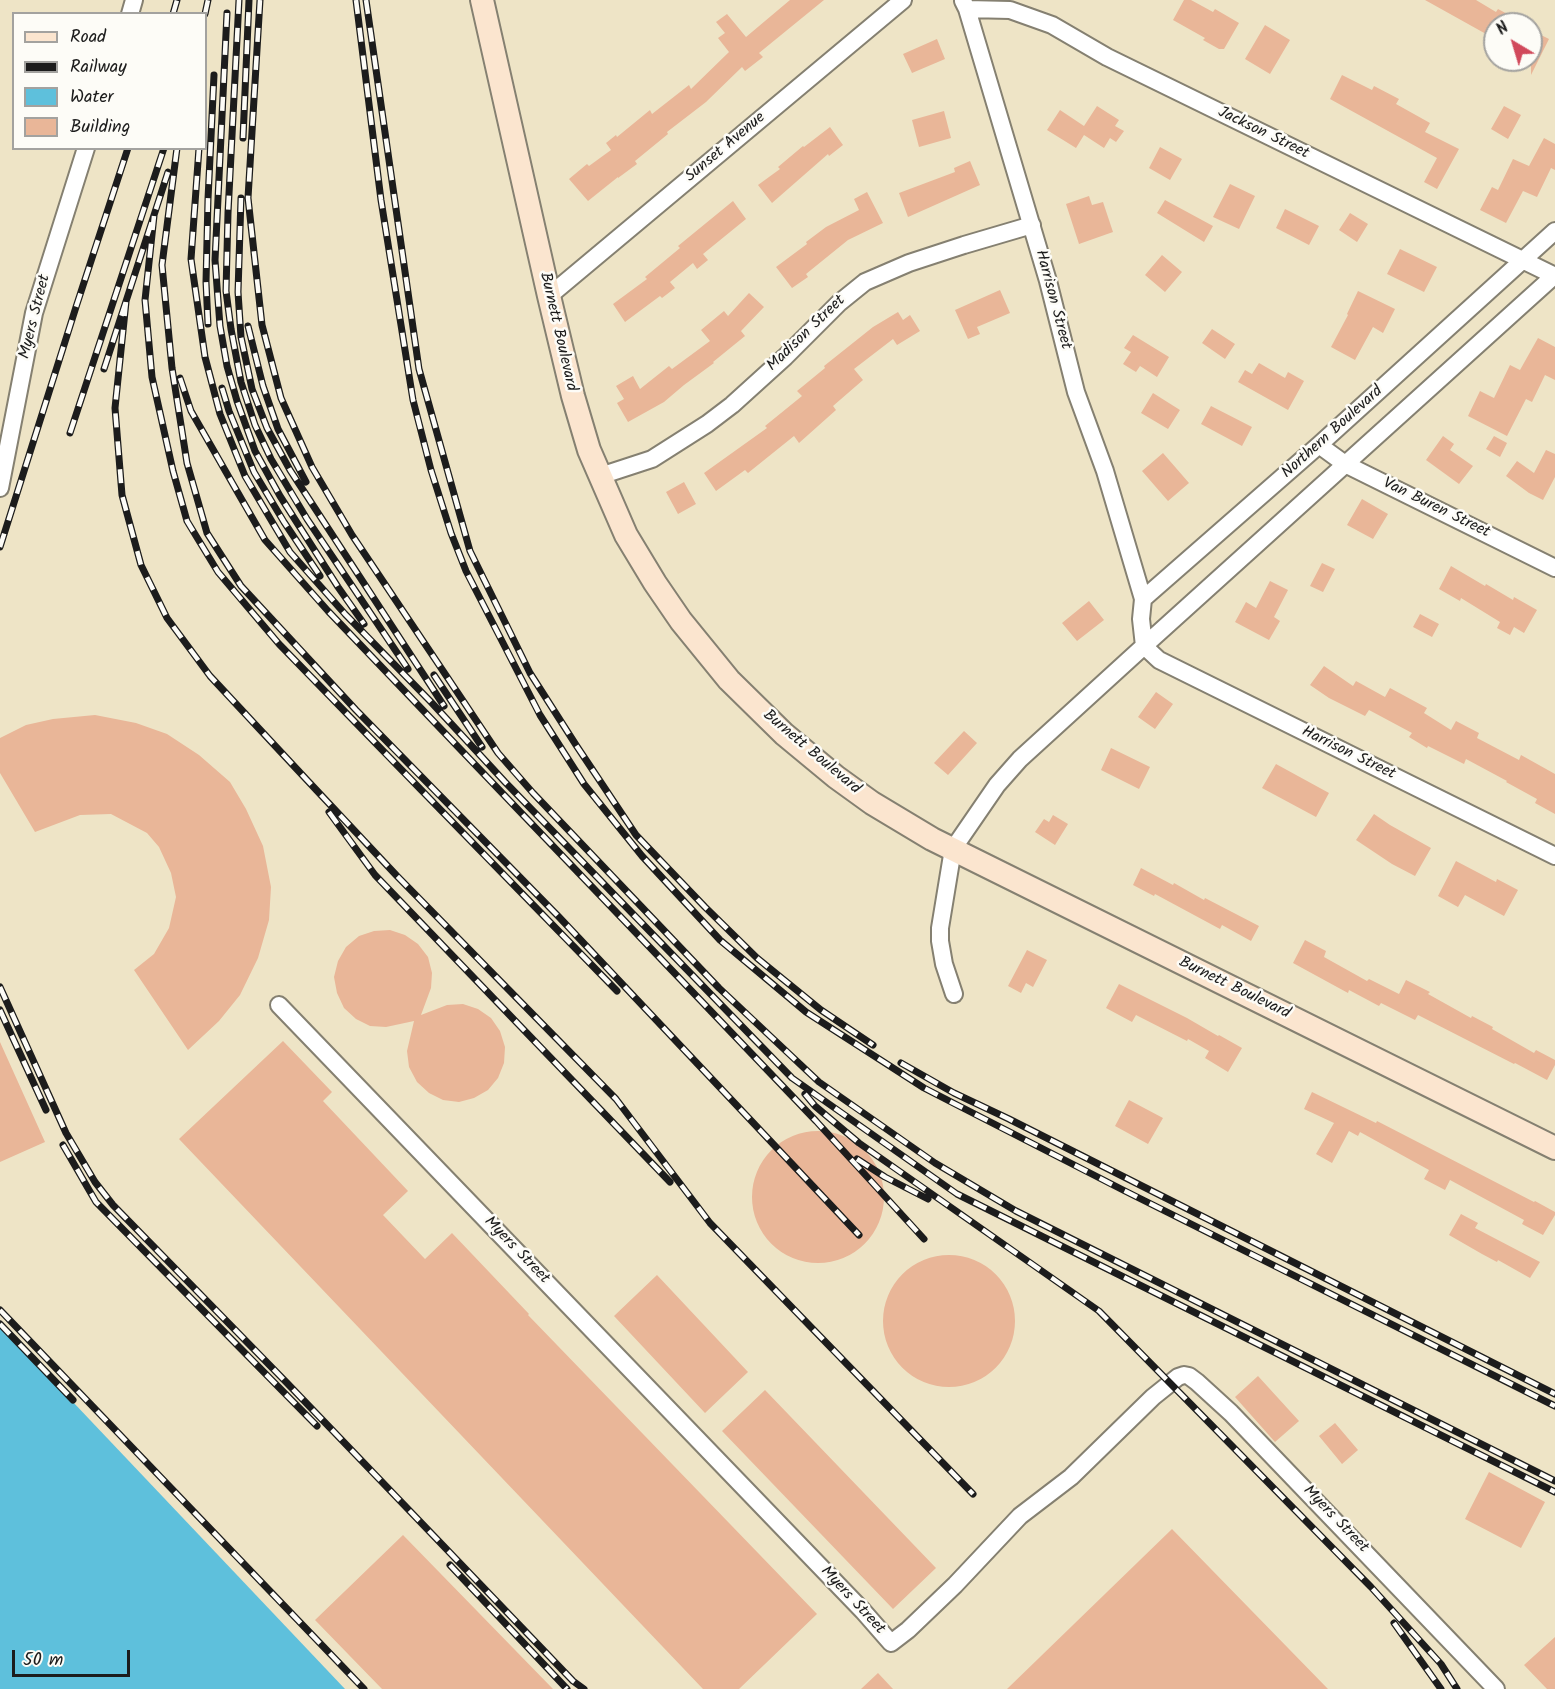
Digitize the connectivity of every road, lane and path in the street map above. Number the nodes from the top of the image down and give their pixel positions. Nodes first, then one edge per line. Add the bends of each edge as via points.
1 (482, 0) edge
2 (903, 0) edge
3 (965, 4) edge
4 (85, 150) edge
5 (1032, 225) junction
6 (1555, 231) edge
7 (1524, 261) junction
8 (1555, 276) edge
9 (549, 296) junction
10 (1319, 445) junction
11 (1345, 464) junction
12 (600, 476) junction
13 (0, 488) edge
14 (1555, 568) edge
15 (1143, 599) junction
16 (1144, 646) junction
17 (953, 849) junction
18 (1555, 856) edge
19 (954, 994) dead end
20 (279, 1005) dead end
21 (1555, 1148) edge
22 (1496, 1689) edge

1 - 9 main road, Burnett Boulevard
2 - 9 street, Sunset Avenue
3 - 5 street, Harrison Street
3 - 7 street, Jackson Street via 1010,10 1052,25 1107,57
4 - 13 street, Myers Street via 34,313
5 - 12 street, Madison Street via 920,259 866,282 707,424 652,459
5 - 15 street, Harrison Street via 1076,392 1105,471
6 - 7 street, Northern Boulevard
7 - 8 street, Jackson Street
7 - 10 street, Northern Boulevard
8 - 11 street, Northern Boulevard
9 - 12 main road, Burnett Boulevard via 573,396
10 - 11 street, Van Buren Street
10 - 15 street, Northern Boulevard
11 - 14 street, Van Buren Street
11 - 16 street, Northern Boulevard
12 - 17 main road, Burnett Boulevard via 626,535 655,583 729,680 784,734 836,777 901,821
15 - 16 street
16 - 17 street, Northern Boulevard via 1020,759
16 - 18 street, Harrison Street via 1159,660
17 - 19 street via 940,934
17 - 21 main road, Burnett Boulevard
20 - 22 street, Myers Street via 891,1643 955,1585 1020,1516 1071,1476 1153,1397 1184,1375 1231,1413

